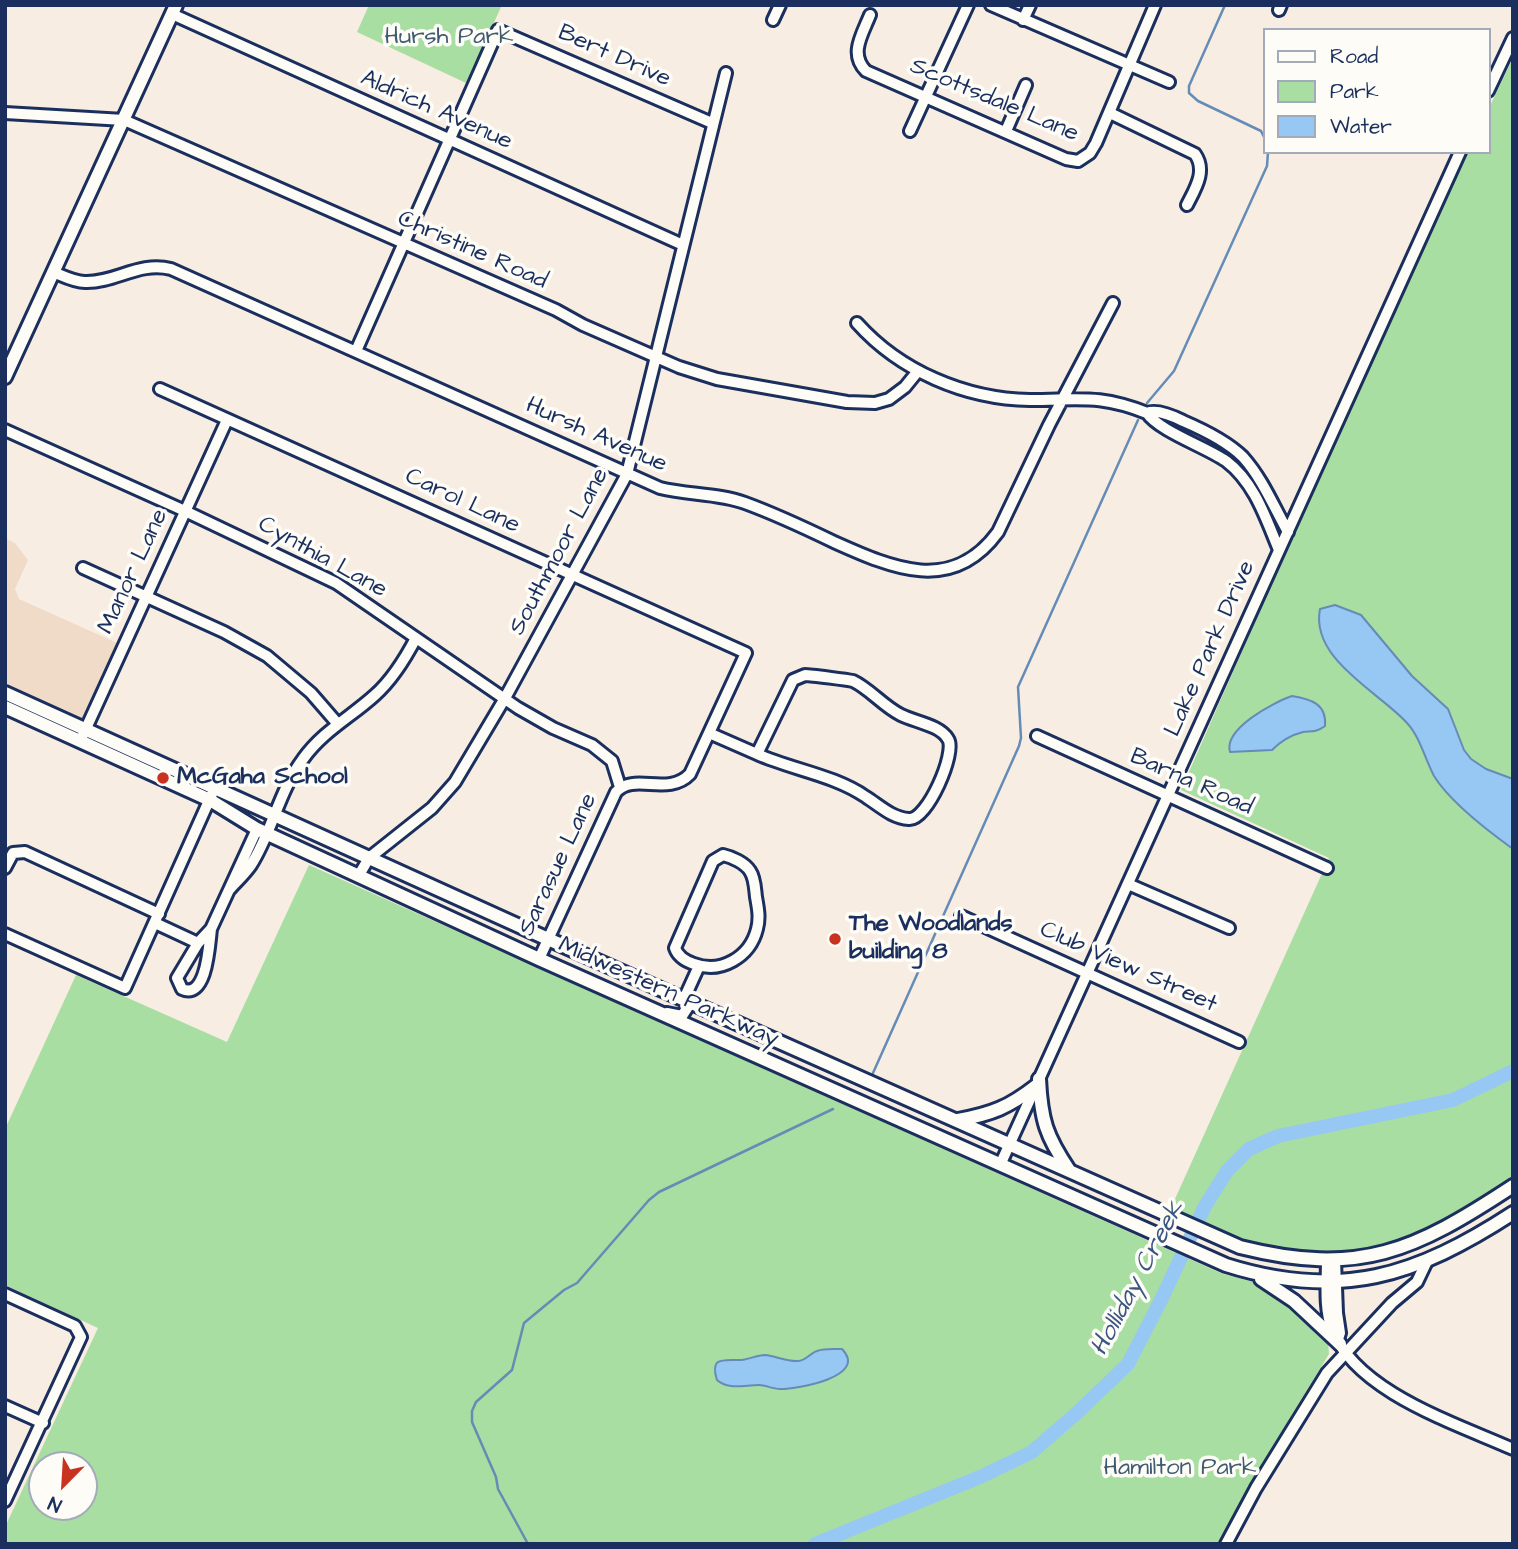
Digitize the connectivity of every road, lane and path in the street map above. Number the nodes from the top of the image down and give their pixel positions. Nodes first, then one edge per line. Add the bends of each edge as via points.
1 (780, 5) edge
2 (968, 5) edge
3 (990, 5) edge
4 (1030, 5) edge
5 (1155, 5) edge
6 (174, 10) edge
7 (870, 15) dead end
8 (774, 20) dead end
9 (1023, 20) junction
10 (1513, 38) edge
11 (1129, 66) junction
12 (726, 73) dead end
13 (1169, 82) dead end
14 (1026, 85) dead end
15 (1490, 87) edge
16 (926, 96) junction
17 (5, 113) edge
18 (1110, 113) junction
19 (124, 120) junction
20 (712, 123) junction
21 (910, 131) dead end
22 (1006, 131) junction
23 (449, 139) junction
24 (1459, 154) edge
25 (1188, 205) dead end
26 (402, 244) junction
27 (683, 245) junction
28 (53, 272) junction
29 (1113, 303) dead end
30 (857, 323) dead end
31 (356, 351) junction
32 (656, 357) junction
33 (918, 371) junction
34 (5, 377) edge
35 (160, 388) dead end
36 (1063, 398) junction
37 (1147, 413) junction
38 (227, 419) junction
39 (5, 430) edge
40 (627, 474) junction
41 (185, 510) junction
42 (1288, 532) junction
43 (1279, 550) junction
44 (83, 568) dead end
45 (574, 575) junction
46 (146, 596) junction
47 (416, 638) junction
48 (746, 653) joint
49 (5, 693) edge
50 (505, 698) junction
51 (5, 707) edge
52 (337, 723) junction
53 (709, 733) junction
54 (83, 735) junction
55 (1037, 736) dead end
56 (757, 754) junction
57 (620, 788) junction
58 (212, 794) junction
59 (1168, 796) junction
60 (275, 815) junction
61 (262, 831) junction
62 (369, 858) junction
63 (5, 867) edge
64 (1327, 868) dead end
65 (359, 875) junction
66 (1128, 884) junction
67 (961, 916) dead end
68 (157, 918) junction
69 (1229, 928) dead end
70 (211, 929) junction
71 (5, 934) edge
72 (548, 939) junction
73 (198, 943) junction
74 (539, 959) junction
75 (699, 966) junction
76 (1087, 973) junction
77 (688, 1000) junction
78 (635, 1002) junction
79 (1239, 1042) dead end
80 (1037, 1083) junction
81 (957, 1120) junction
82 (1010, 1143) junction
83 (1001, 1163) junction
84 (1069, 1170) junction
85 (1513, 1186) edge
86 (1513, 1213) edge
87 (1331, 1260) junction
88 (1427, 1261) junction
89 (1252, 1273) junction
90 (1331, 1282) junction
91 (5, 1294) edge
92 (1341, 1345) junction
93 (5, 1406) edge
94 (43, 1423) junction
95 (1513, 1449) edge
96 (5, 1501) edge
97 (1226, 1544) edge

1 - 8 street
2 - 16 street
3 - 9 street
4 - 9 street
5 - 11 street, Scottsdale Lane
6 - 19 main road
6 - 23 street, Aldrich Avenue
7 - 16 street, Scottsdale Lane via 856,53 861,66
9 - 11 street
10 - 15 street
11 - 13 street
11 - 18 street, Scottsdale Lane
12 - 20 street, Southmoor Lane
14 - 22 street
16 - 21 street
16 - 22 street, Scottsdale Lane
17 - 19 street, Christine Road
18 - 22 street, Scottsdale Lane via 1090,153 1078,161
18 - 25 street via 1195,154 1201,169
19 - 26 street, Christine Road
19 - 28 main road
20 - 23 street, Bert Drive via 498,30
20 - 27 street, Southmoor Lane
23 - 26 street
23 - 27 street, Aldrich Avenue
24 - 42 street, Lake Park Drive
26 - 31 street
26 - 32 street, Christine Road
27 - 32 street, Southmoor Lane
28 - 31 street, Hursh Avenue via 86,282 151,267 171,269
28 - 34 main road
29 - 36 street, Hursh Avenue
30 - 33 street via 887,352
31 - 40 street, Hursh Avenue
32 - 33 street, Christine Road via 717,379 864,404 889,399
32 - 40 street, Southmoor Lane
33 - 36 street via 974,393 1029,400
35 - 38 street, Carol Lane
36 - 37 street via 1097,398
36 - 40 street, Hursh Avenue via 988,547 956,567 928,572 896,568 741,502 671,491
37 - 42 street via 1177,418 1229,445 1255,473
37 - 43 street via 1239,472 1258,500
38 - 41 street, Manor Lane
38 - 45 street, Carol Lane
39 - 41 street, Cynthia Lane
40 - 45 street, Southmoor Lane
41 - 46 street, Manor Lane
41 - 47 street, Cynthia Lane via 336,583
42 - 43 street, Lake Park Drive
43 - 59 street, Lake Park Drive
44 - 46 street
45 - 48 street, Carol Lane
45 - 50 street, Southmoor Lane
46 - 52 street via 267,656 311,693
46 - 54 street, Manor Lane
47 - 50 street, Cynthia Lane
47 - 52 street via 381,689
48 - 53 street, Sarasue Lane
49 - 54 main road, Midwestern Parkway
50 - 57 street, Cynthia Lane via 604,753 612,761
50 - 62 street, Southmoor Lane via 455,782 432,808
51 - 54 main road, Midwestern Parkway
52 - 60 street via 302,760
53 - 56 street
53 - 57 street, Sarasue Lane via 685,779
54 - 58 main road, Midwestern Parkway
55 - 59 street, Barna Road
56 - 56 street via 846,785 886,811 909,819 927,806 951,746 940,731 884,706 850,680 805,675 793,680
57 - 72 street, Sarasue Lane
58 - 60 main road, Midwestern Parkway
58 - 61 main road, Midwestern Parkway
58 - 68 street
59 - 64 street, Barna Road
59 - 66 street, Lake Park Drive
60 - 61 street
60 - 62 main road, Midwestern Parkway
61 - 65 main road, Midwestern Parkway
61 - 70 street
62 - 65 street, Southmoor Lane
62 - 72 main road, Midwestern Parkway
63 - 68 street via 13,853 26,852
65 - 74 main road, Midwestern Parkway
66 - 69 street
66 - 76 street, Lake Park Drive
67 - 76 street, Club View Street
68 - 71 street via 125,988
68 - 73 street
70 - 73 street
70 - 73 street via 199,985 188,992 177,978
72 - 74 street, Sarasue Lane
72 - 77 main road, Midwestern Parkway
74 - 78 main road, Midwestern Parkway
75 - 75 street via 719,966 737,959 757,929 753,876 729,856 713,861 676,943 679,956
75 - 77 street
76 - 79 street, Club View Street
76 - 80 street, Lake Park Drive
77 - 78 street via 682,1016
77 - 81 main road, Midwestern Parkway
78 - 83 main road, Midwestern Parkway
80 - 81 main road via 1013,1104
80 - 82 street, Lake Park Drive
80 - 84 main road via 1051,1143
81 - 82 main road, Midwestern Parkway
82 - 83 street, Lake Park Drive
82 - 84 main road, Midwestern Parkway
83 - 89 main road, Midwestern Parkway via 1213,1260
84 - 87 main road, Midwestern Parkway via 1222,1240 1265,1253
85 - 87 main road, Midwestern Parkway via 1440,1231 1385,1254
86 - 88 main road, Midwestern Parkway
87 - 90 street
88 - 90 main road, Midwestern Parkway via 1398,1271
88 - 92 street via 1417,1282
89 - 90 main road, Midwestern Parkway
89 - 92 main road via 1294,1301
90 - 92 street via 1329,1320
91 - 94 street via 75,1326 80,1333
92 - 95 street via 1366,1374 1393,1394
92 - 97 street
93 - 94 street
94 - 96 street

